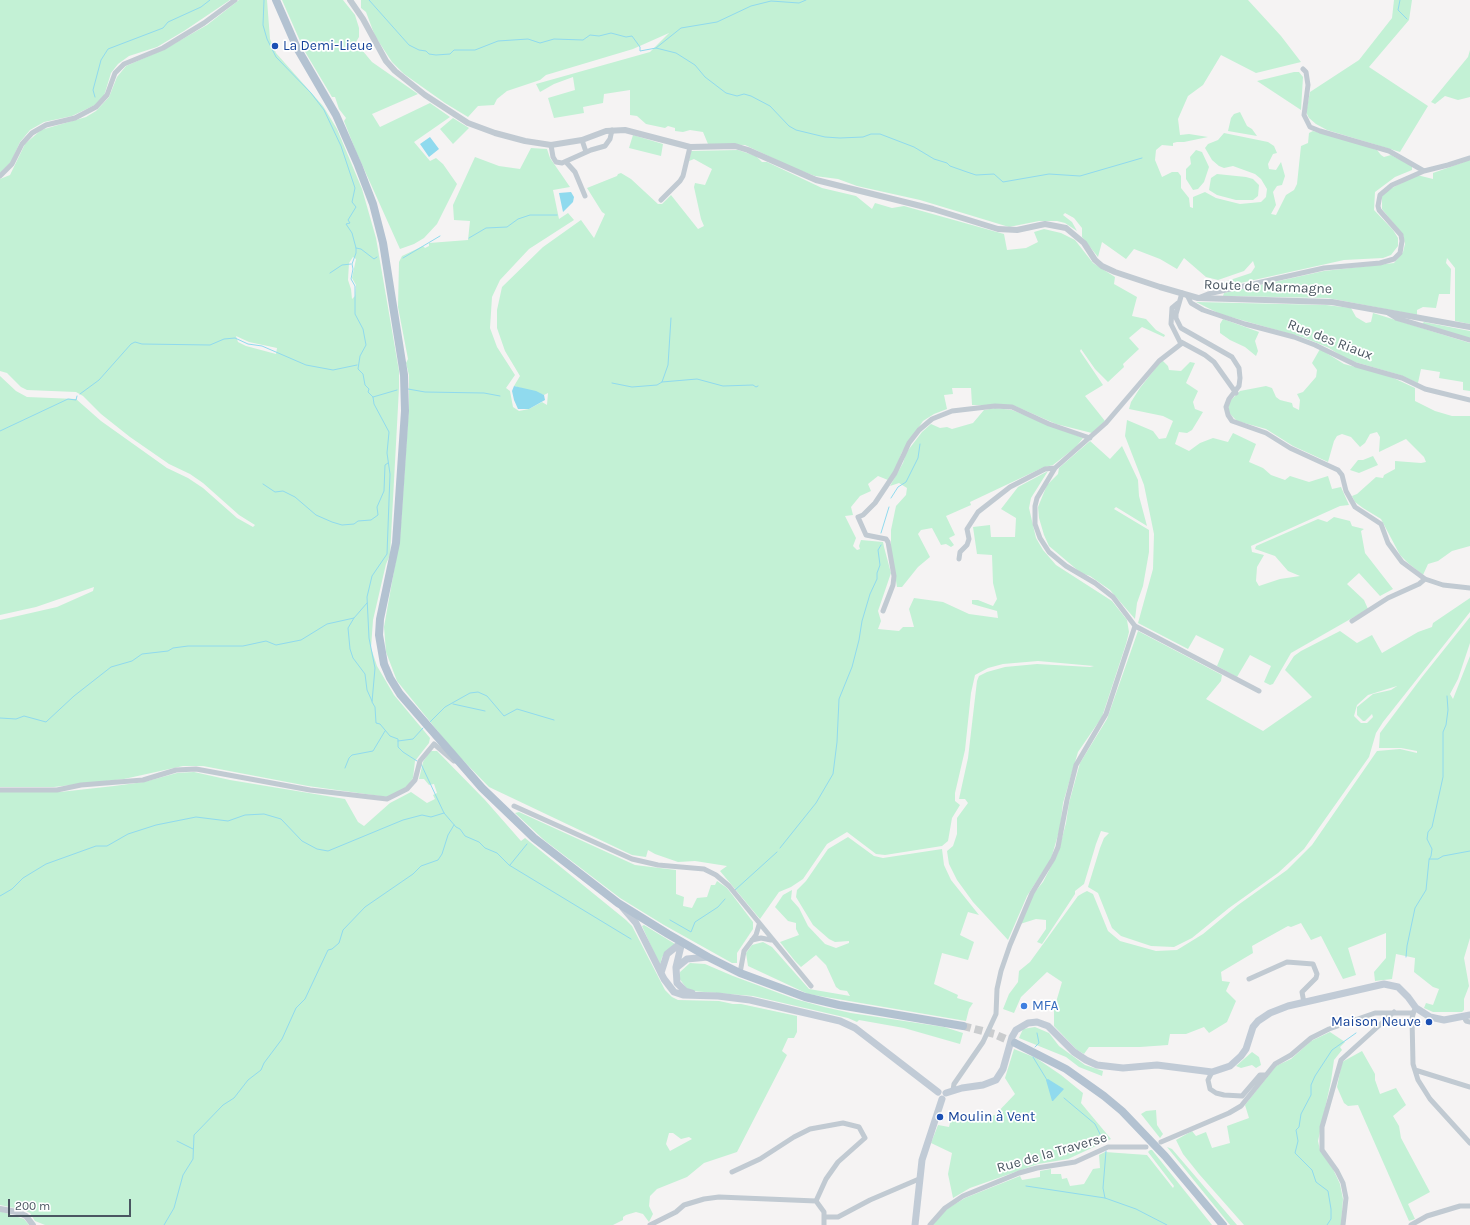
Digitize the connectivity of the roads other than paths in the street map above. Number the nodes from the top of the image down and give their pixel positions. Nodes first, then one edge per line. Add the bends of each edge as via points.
1 (235, 0) edge
2 (276, 0) edge
3 (350, 0) edge
4 (1304, 69) dead end
5 (612, 130) junction
6 (582, 140) junction
7 (551, 145) junction
8 (690, 147) junction
9 (586, 152) junction
10 (1470, 158) edge
11 (566, 162) junction
12 (1424, 171) junction
13 (0, 176) edge
14 (585, 196) dead end
15 (661, 200) dead end
16 (1185, 294) junction
17 (1198, 298) junction
18 (1178, 303) junction
19 (1387, 313) junction
20 (1470, 328) edge
21 (1470, 340) edge
22 (1181, 342) junction
23 (1236, 393) junction
24 (1470, 400) edge
25 (1090, 438) junction
26 (1054, 468) junction
27 (959, 559) dead end
28 (1425, 579) junction
29 (1470, 588) edge
30 (883, 611) dead end
31 (1352, 621) dead end
32 (1136, 626) junction
33 (1259, 691) dead end
34 (432, 733) junction
35 (434, 744) junction
36 (457, 762) junction
37 (0, 790) edge
38 (514, 806) dead end
39 (618, 903) junction
40 (759, 925) junction
41 (752, 940) junction
42 (773, 941) junction
43 (682, 942) junction
44 (708, 957) junction
45 (676, 968) junction
46 (740, 973) junction
47 (661, 974) junction
48 (1249, 979) dead end
49 (811, 986) dead end
50 (700, 996) junction
51 (1304, 1003) junction
52 (1414, 1009) junction
53 (1394, 1012) junction
54 (1468, 1018) edge
55 (963, 1026) tunnel mouth
56 (1015, 1043) tunnel mouth
57 (1415, 1070) junction
58 (1212, 1072) junction
59 (1266, 1075) junction
60 (1470, 1087) edge
61 (947, 1094) junction
62 (1162, 1142) dead end
63 (1470, 1143) edge
64 (1146, 1147) dead end
65 (732, 1172) dead end
66 (920, 1179) junction
67 (816, 1201) junction
68 (1470, 1206) edge
69 (0, 1209) edge
70 (825, 1217) junction
71 (33, 1225) edge
72 (650, 1225) edge
73 (824, 1225) edge
74 (915, 1225) edge
75 (930, 1225) edge
76 (1223, 1225) edge
77 (1343, 1225) edge
78 (1411, 1225) edge

1 - 13 street via 163,48 124,64 115,73 107,95 96,107 75,118 46,125 32,133 22,144 12,164
2 - 34 main road via 297,48 336,115 373,204 383,243 404,376 405,411 396,543 380,618 380,643 390,678
3 - 7 street via 386,61 395,72 425,95 468,124 525,141
4 - 12 street via 1308,85 1304,115 1310,127 1389,151
5 - 6 street
5 - 8 street, Route de Marmagne via 634,131
5 - 9 street via 608,144
6 - 7 street
6 - 9 street
7 - 11 street via 556,162
8 - 15 street via 683,176
8 - 16 street, Route de Marmagne via 735,146 816,180 933,209 1008,231 1045,224 1066,228 1084,243 1102,266
9 - 11 street
10 - 12 street
11 - 14 street via 575,172
12 - 17 street via 1392,185 1380,195 1379,210 1401,235 1400,253 1394,259 1380,263 1324,268
16 - 17 street, Route de Marmagne
16 - 18 street
16 - 24 street, Rue des Riaux via 1191,303 1204,310 1294,337 1356,365 1402,378 1437,392
17 - 19 street, Route de Marmagne via 1332,302
18 - 22 street via 1172,308 1171,324
18 - 23 street via 1176,318 1181,328 1235,361 1240,378
19 - 20 street, Route de Marmagne
19 - 21 street
22 - 23 street via 1214,362
22 - 25 street via 1159,361
23 - 28 street via 1229,399 1226,407 1232,421 1266,433 1290,448 1338,470 1355,507 1381,524 1388,543 1396,554
25 - 26 street
25 - 30 street via 1049,424 1012,407 994,406 952,411 932,419 919,430 904,452 890,483 871,508 858,517 866,535 886,539 888,542 894,576
26 - 27 street via 1010,487 978,512 967,529 969,539 960,552
26 - 32 street via 1035,506 1036,524 1043,545 1066,566 1113,597
28 - 29 street via 1443,585
28 - 31 street
32 - 33 street
32 - 61 street via 1106,714 1076,765 1053,860 1032,893 1010,945 1001,971 996,1014 983,1042
34 - 35 street
34 - 36 main road
35 - 36 street
35 - 37 street via 420,761 415,780 408,789 387,799 310,790 196,769 176,770 143,780 81,785 57,790
36 - 39 main road via 534,838
38 - 40 street via 632,859 658,865 704,869 729,886
39 - 43 main road
39 - 47 main road via 636,923
40 - 41 street
40 - 42 street
41 - 42 street via 767,938
41 - 46 street via 744,951
42 - 49 street
43 - 44 main road
43 - 45 main road
43 - 47 main road via 666,954
44 - 45 main road via 687,959
44 - 46 main road
45 - 50 main road via 675,978 680,987 684,991
46 - 55 main road via 839,1005
47 - 50 main road via 674,992
48 - 51 street via 1287,962 1312,964 1317,974 1302,992
50 - 61 main road via 750,1000 840,1021 855,1028 938,1092 939,1097
51 - 52 main road via 1389,984 1403,991
51 - 58 main road via 1279,1009 1258,1021 1241,1056 1230,1066
52 - 53 street
52 - 54 main road via 1444,1020
52 - 57 street
53 - 59 street via 1375,1013 1329,1029 1311,1038 1291,1055 1275,1064
53 - 77 street via 1341,1060 1322,1126 1322,1150 1337,1171 1345,1191
56 - 76 main road via 1066,1069 1122,1111 1165,1156
57 - 60 street
57 - 63 street via 1430,1100
58 - 59 street via 1208,1083 1210,1089 1224,1095 1242,1096 1260,1075
58 - 61 main road via 1157,1065 1123,1068 1097,1065 1074,1052 1048,1026 1037,1022 1028,1023 1016,1030 1004,1068 996,1080
59 - 62 street via 1248,1098 1235,1109
61 - 66 main road via 922,1160
64 - 75 street, Rue de la Traverse via 1108,1147 1074,1162 1019,1173 963,1196 945,1208
65 - 67 street via 760,1159 810,1129 842,1123 859,1127 865,1138 838,1162
66 - 70 street via 838,1217
66 - 74 main road
67 - 70 street
67 - 72 street via 719,1197 704,1199 684,1205
68 - 78 street via 1460,1206 1427,1216
69 - 71 street via 26,1216
70 - 73 street

